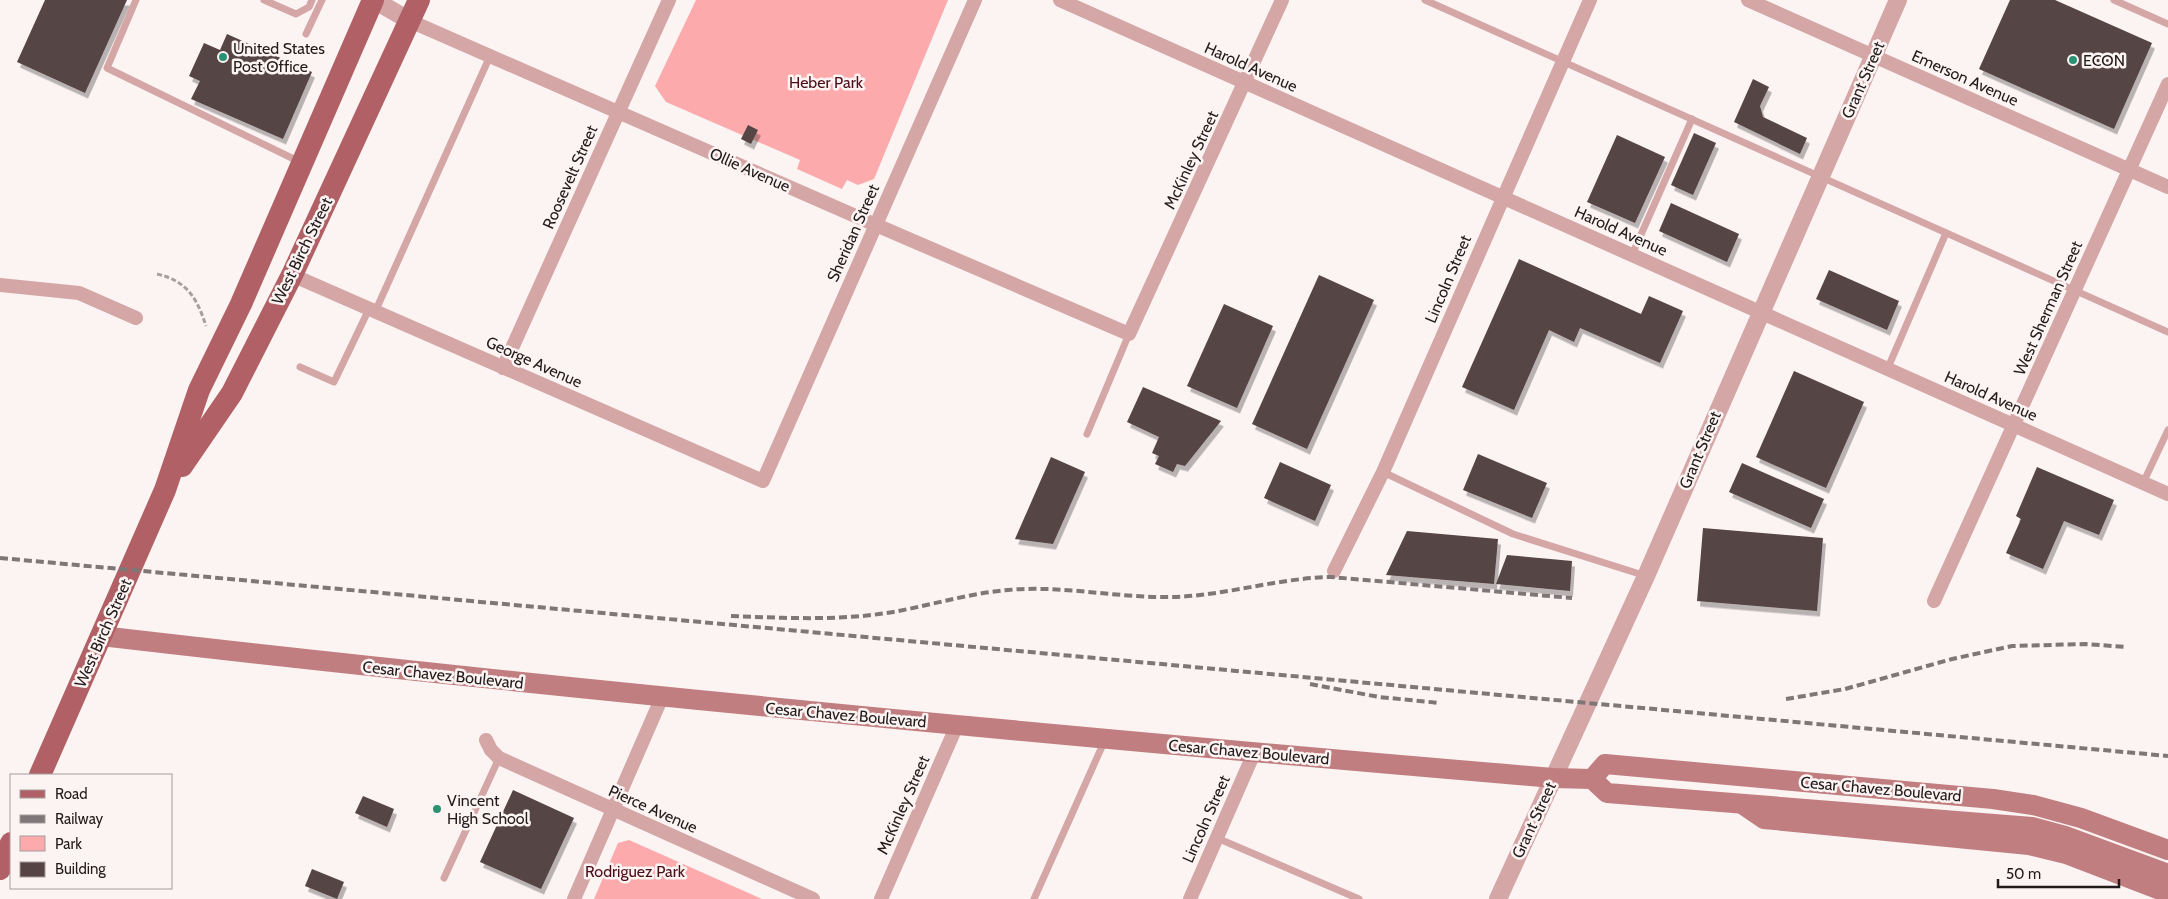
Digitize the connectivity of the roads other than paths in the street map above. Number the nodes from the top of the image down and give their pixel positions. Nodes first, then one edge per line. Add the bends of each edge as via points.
1 (136, 0) edge
2 (264, 0) edge
3 (312, 0) edge
4 (322, 0) edge
5 (373, 0) edge
6 (419, 0) edge
7 (669, 0) edge
8 (975, 0) edge
9 (1060, 0) edge
10 (1282, 0) edge
11 (1425, 0) edge
12 (1590, 0) edge
13 (1748, 0) edge
14 (1898, 0) edge
15 (2114, 0) edge
16 (410, 21) junction
17 (2168, 24) edge
18 (306, 34) dead end
19 (490, 56) junction
20 (1873, 56) junction
21 (1562, 62) junction
22 (1245, 84) junction
23 (2168, 84) edge
24 (619, 111) junction
25 (1692, 119) junction
26 (302, 163) junction
27 (2130, 170) junction
28 (1820, 176) junction
29 (2168, 187) edge
30 (1502, 197) junction
31 (876, 226) junction
32 (1946, 233) junction
33 (1632, 256) junction
34 (292, 275) junction
35 (0, 285) edge
36 (2075, 290) junction
37 (372, 310) junction
38 (1759, 313) junction
39 (136, 318) dead end
40 (2168, 332) edge
41 (1130, 334) junction
42 (300, 367) dead end
43 (503, 368) junction
44 (1887, 370) junction
45 (2014, 425) junction
46 (2168, 430) edge
47 (1087, 434) dead end
48 (1383, 472) junction
49 (763, 481) joint
50 (2143, 483) junction
51 (166, 490) junction
52 (2168, 494) edge
53 (1334, 571) dead end
54 (1646, 576) junction
55 (1934, 601) dead end
56 (100, 636) junction
57 (662, 697) junction
58 (957, 726) junction
59 (1105, 739) junction
60 (486, 740) dead end
61 (1254, 753) junction
62 (499, 758) junction
63 (40, 774) edge
64 (1553, 778) junction
65 (1592, 778) junction
66 (613, 811) junction
67 (1217, 838) junction
68 (10, 844) edge
69 (2168, 850) edge
70 (0, 868) edge
71 (444, 878) dead end
72 (2166, 890) edge
73 (1347, 897) edge
74 (574, 899) edge
75 (813, 899) edge
76 (881, 899) edge
77 (1034, 899) edge
78 (1190, 899) edge
79 (1359, 899) edge
80 (1498, 899) edge

1 - 26 lane via 107,68
2 - 3 lane via 296,14 308,7
4 - 18 lane
5 - 16 street, Ollie Avenue
5 - 26 main road, West Birch Street
6 - 16 main road, West Birch Street
7 - 24 street, Roosevelt Street
8 - 31 street, Sheridan Street
9 - 22 street, Harold Avenue
10 - 22 street, McKinley Street
11 - 21 lane
12 - 21 street, Lincoln Street
13 - 20 street, Emerson Avenue
14 - 20 street, Grant Street
15 - 17 lane
16 - 19 street, Ollie Avenue
16 - 34 main road, West Birch Street
19 - 24 street, Ollie Avenue
19 - 37 lane
20 - 27 street, Emerson Avenue
20 - 28 street, Grant Street
21 - 25 lane
21 - 30 street, Lincoln Street
22 - 30 street, Harold Avenue
22 - 41 street, McKinley Street
23 - 27 street, West Sherman Street
24 - 31 street, Ollie Avenue
24 - 43 street, Roosevelt Street
25 - 28 lane
25 - 33 lane
26 - 51 main road, West Birch Street via 241,304 199,390
27 - 29 street, Emerson Avenue
27 - 36 street, West Sherman Street
28 - 32 lane
28 - 38 street, Grant Street
30 - 33 street, Harold Avenue
30 - 48 street, Lincoln Street
31 - 41 street, Ollie Avenue
31 - 49 street, Sheridan Street
32 - 36 lane
32 - 44 lane
33 - 38 street, Harold Avenue
34 - 37 street, George Avenue
34 - 51 main road, West Birch Street via 232,393
35 - 39 street via 79,293
36 - 40 lane
36 - 45 street, West Sherman Street
37 - 42 lane via 334,382
37 - 43 street, George Avenue
38 - 44 street, Harold Avenue
38 - 54 street, Grant Street
41 - 47 lane
43 - 49 street, George Avenue
44 - 45 street, Harold Avenue
45 - 50 street, Harold Avenue
45 - 55 street, West Sherman Street
46 - 50 lane
48 - 53 street, Lincoln Street
48 - 54 lane via 1513,534
50 - 52 street, Harold Avenue
51 - 56 main road, West Birch Street
54 - 64 street, Grant Street
56 - 57 main road, Cesar Chavez Boulevard
56 - 63 main road, West Birch Street
57 - 58 main road, Cesar Chavez Boulevard
57 - 66 street
58 - 59 main road, Cesar Chavez Boulevard
58 - 76 street, McKinley Street
59 - 61 main road, Cesar Chavez Boulevard
59 - 77 lane
60 - 62 street, Pierce Avenue
61 - 64 main road, Cesar Chavez Boulevard
61 - 67 street, Lincoln Street
62 - 66 street, Pierce Avenue
62 - 71 lane
64 - 65 main road, Cesar Chavez Boulevard
64 - 80 street, Grant Street
65 - 69 main road, Cesar Chavez Boulevard via 1605,764 1993,798 2081,818
65 - 72 main road via 1607,793 1740,803 1764,819 2050,849
66 - 74 street
66 - 75 street, Pierce Avenue
67 - 73 lane
67 - 78 street, Lincoln Street
68 - 70 main road
73 - 79 lane

